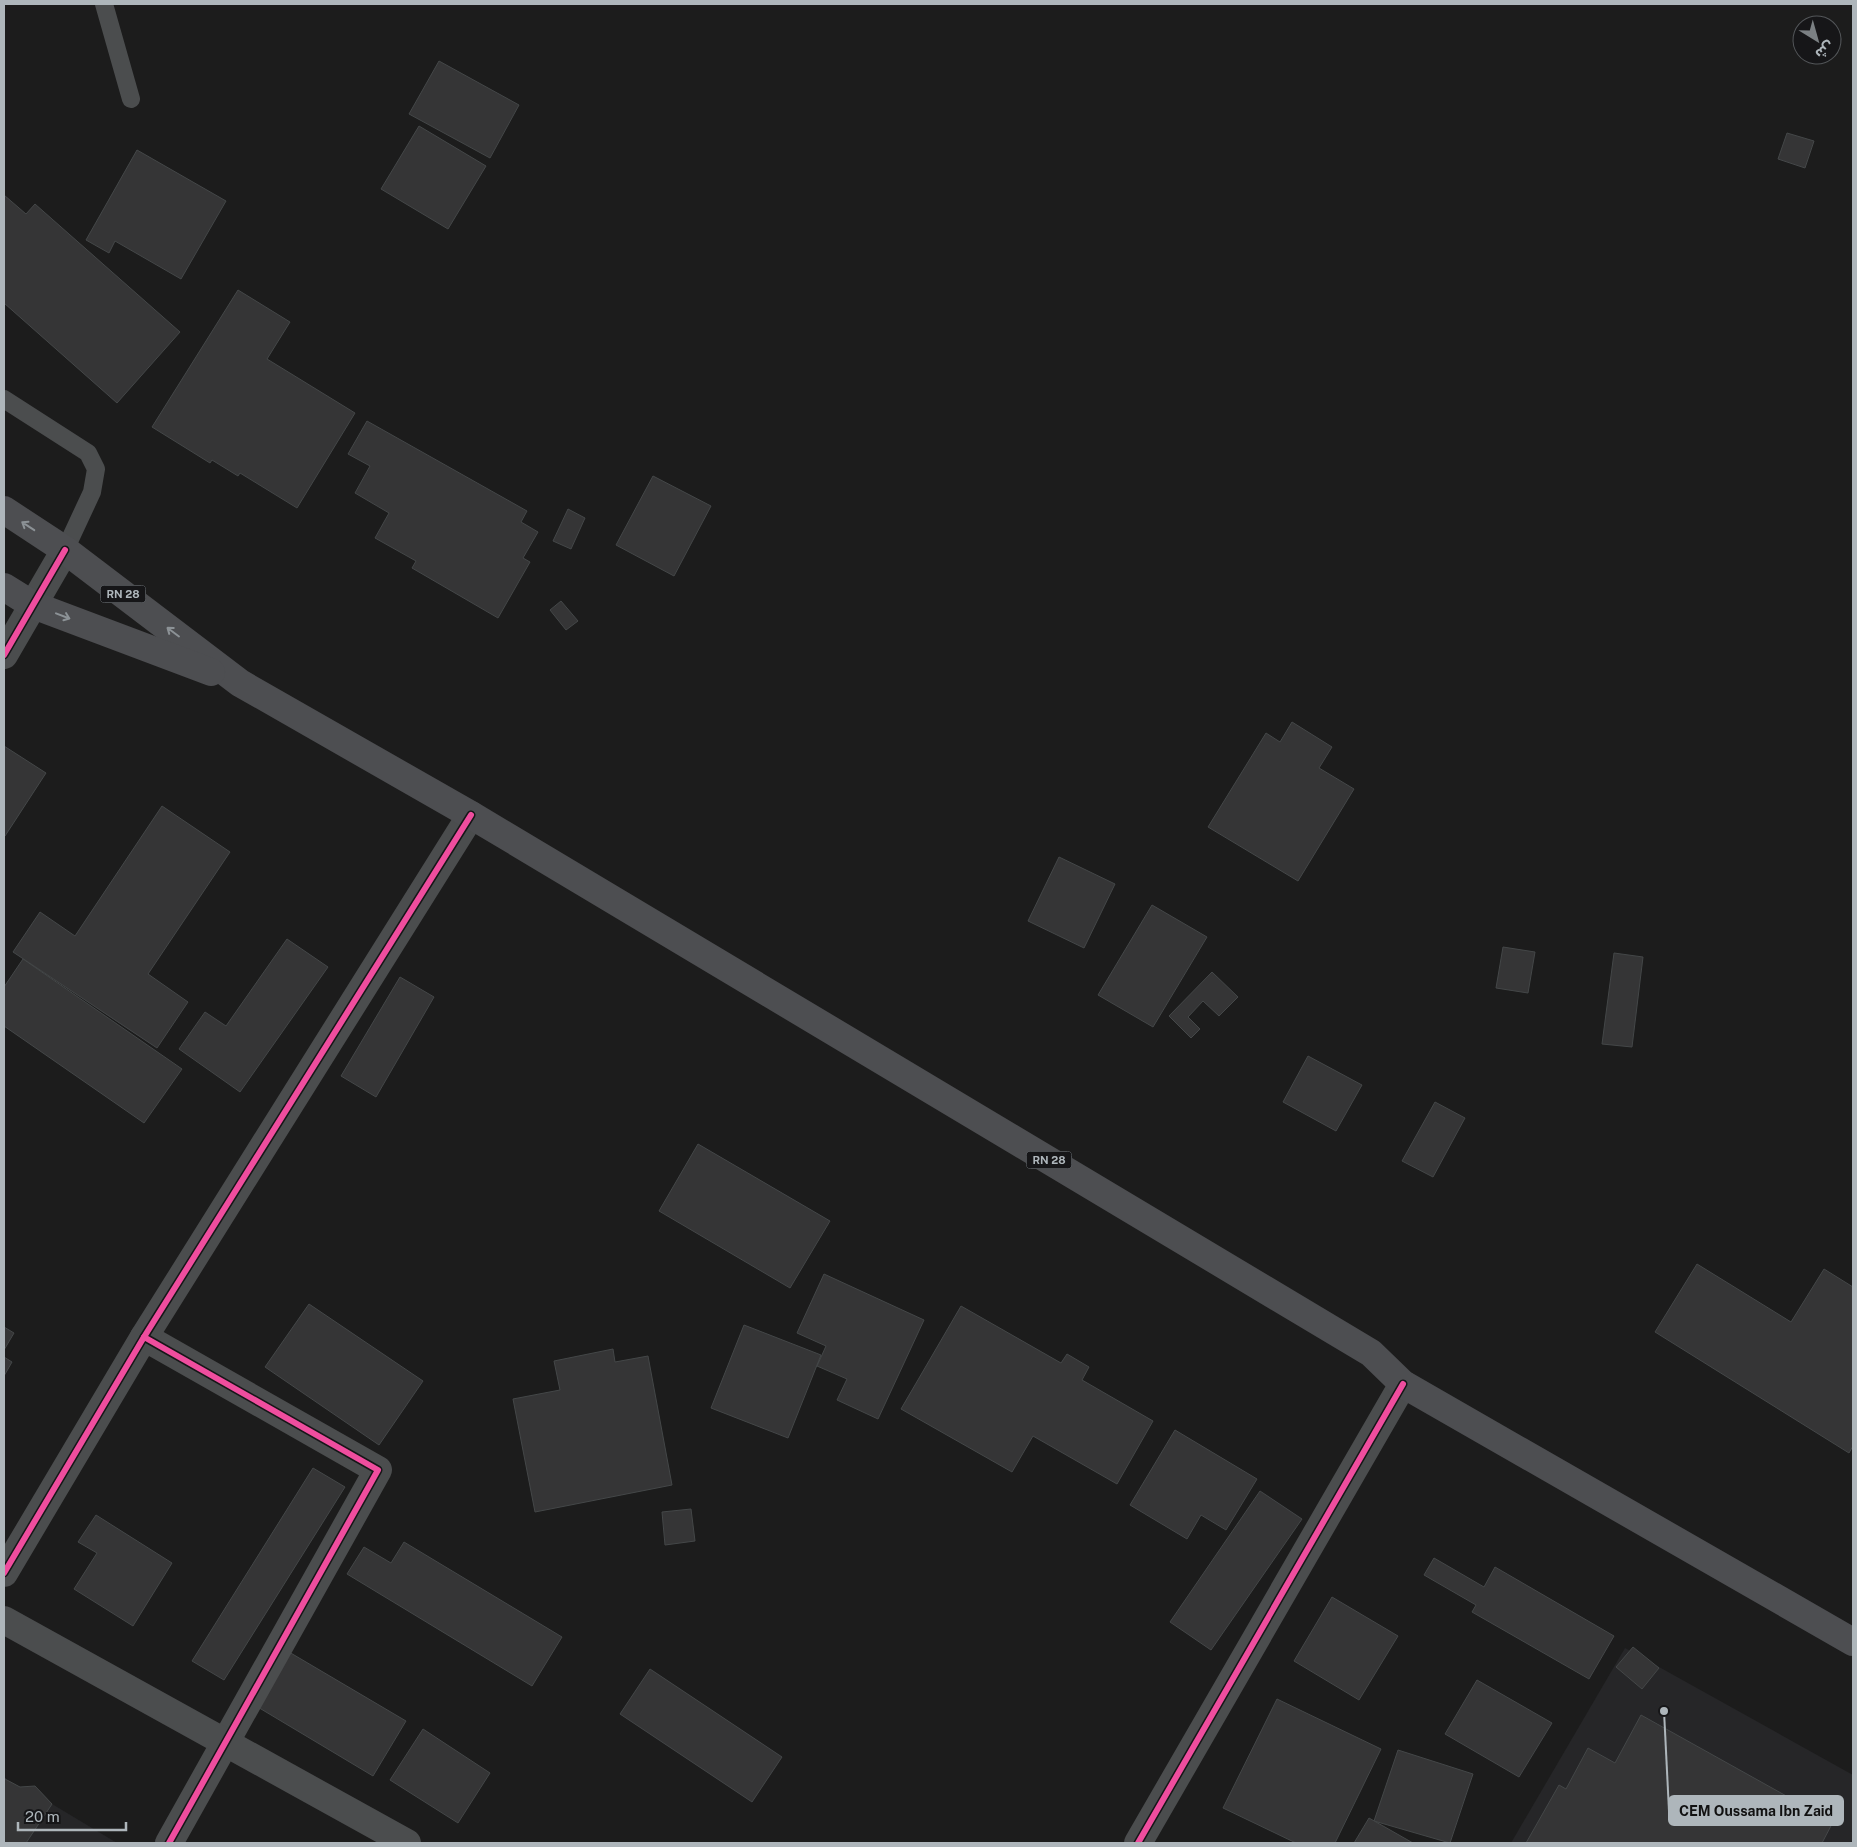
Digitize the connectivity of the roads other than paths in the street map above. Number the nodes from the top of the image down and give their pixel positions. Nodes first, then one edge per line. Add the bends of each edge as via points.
1 (104, 4) edge
2 (131, 99) dead end
3 (4, 399) edge
4 (4, 510) edge
5 (65, 550) junction
6 (4, 587) edge
7 (33, 605) junction
8 (6, 644) edge
9 (240, 683) junction
10 (471, 815) junction
11 (144, 1337) junction
12 (1403, 1384) junction
13 (4, 1573) edge
14 (4, 1620) edge
15 (1853, 1642) edge
16 (224, 1742) junction
17 (169, 1843) edge
18 (407, 1843) edge
19 (1138, 1843) edge

1 - 2 lane
3 - 5 lane via 88,453 96,469 92,492
5 -> 4 main road, RN 28
5 - 7 street
9 -> 5 main road, RN 28
6 - 7 main road, RN 28
7 - 8 street
7 -> 9 main road, RN 28
9 - 10 main road, RN 28
10 - 11 street
10 - 12 main road, RN 28 via 1371,1353
11 - 13 street
11 - 16 street via 378,1470
12 - 15 main road, RN 28
12 - 19 street
14 - 16 street
16 - 17 street
16 - 18 street

